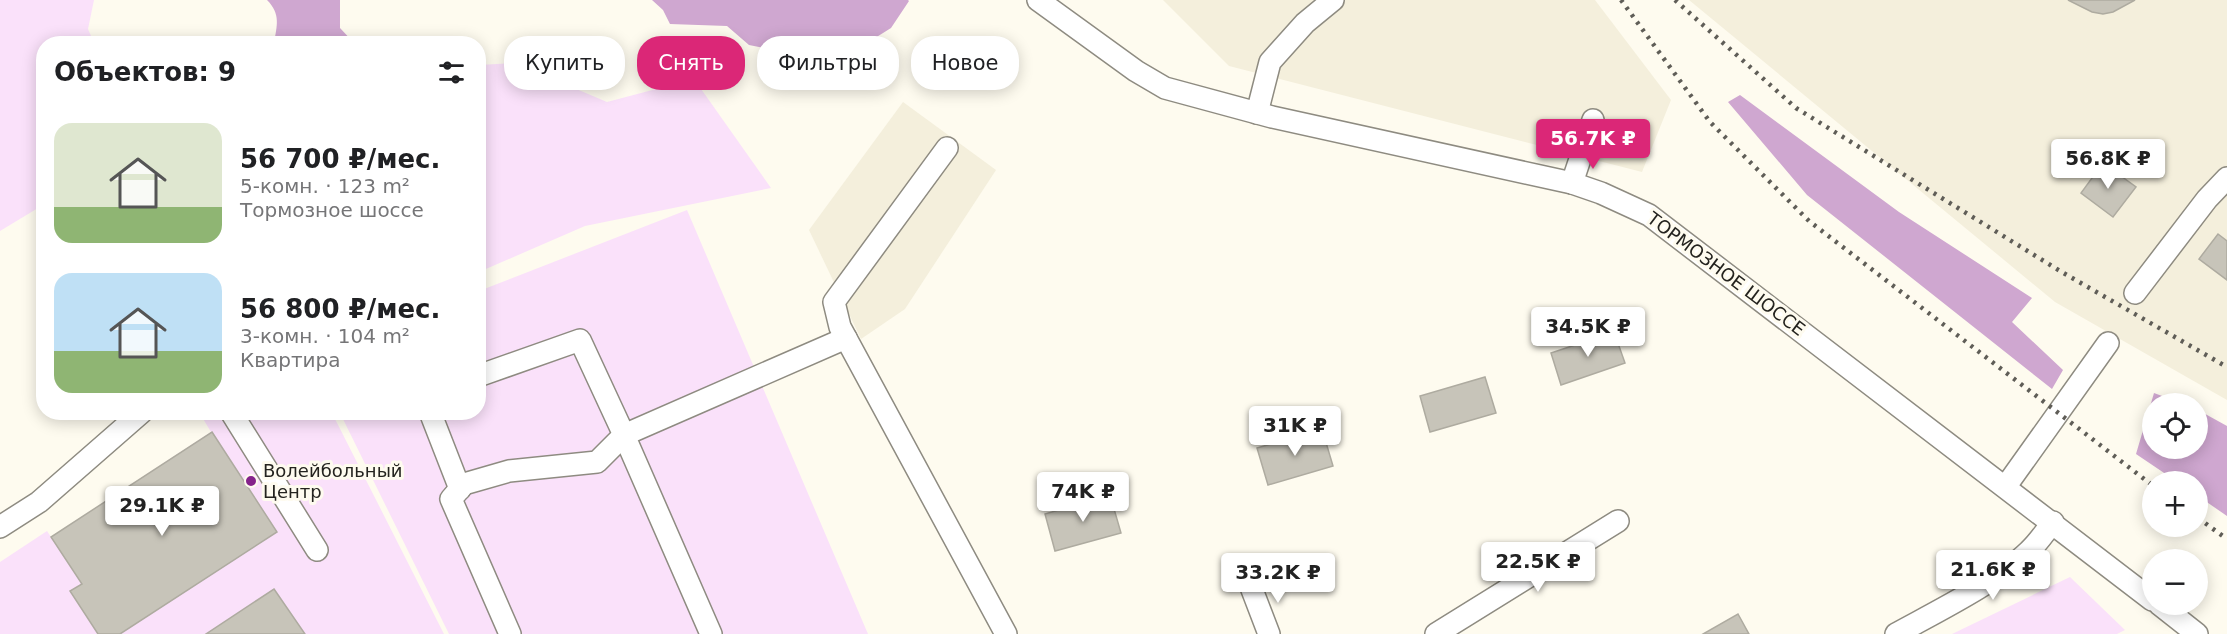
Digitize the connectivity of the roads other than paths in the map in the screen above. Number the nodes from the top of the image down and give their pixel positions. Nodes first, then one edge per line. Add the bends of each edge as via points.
1 (1038, 0) edge
2 (1333, 0) edge
3 (1257, 113) junction
4 (1593, 120) dead end
5 (947, 148) dead end
6 (2227, 178) edge
7 (1572, 183) junction
8 (2135, 293) dead end
9 (846, 338) junction
10 (2108, 344) dead end
11 (486, 373) edge
12 (133, 420) edge
13 (236, 420) edge
14 (433, 420) edge
15 (624, 435) junction
16 (2006, 486) junction
17 (460, 489) junction
18 (1618, 521) dead end
19 (2053, 522) junction
20 (0, 527) edge
21 (317, 550) dead end
22 (1251, 587) dead end
23 (2142, 592) edge
24 (2173, 615) edge
25 (1910, 631) edge
26 (510, 634) edge
27 (711, 634) edge
28 (1006, 634) edge
29 (1269, 634) edge
30 (1436, 634) edge
31 (2197, 634) edge

1 - 3 street, ТОРМОЗНОЕ ШОССЕ via 1166,88
2 - 3 street via 1305,23 1270,62
3 - 7 street, ТОРМОЗНОЕ ШОССЕ
4 - 7 street
5 - 9 street via 834,302
6 - 8 street
7 - 16 street, ТОРМОЗНОЕ ШОССЕ via 1649,215
9 - 15 street
9 - 28 street
10 - 16 street
11 - 15 street via 580,340
12 - 20 street via 39,502
13 - 21 street
14 - 17 street
15 - 17 street via 597,462 509,471 464,484
15 - 27 street
16 - 19 street, ТОРМОЗНОЕ ШОССЕ
17 - 26 street via 451,500
18 - 30 street
19 - 23 street, ТОРМОЗНОЕ ШОССЕ
19 - 25 street via 2019,560
22 - 29 street
24 - 31 street

